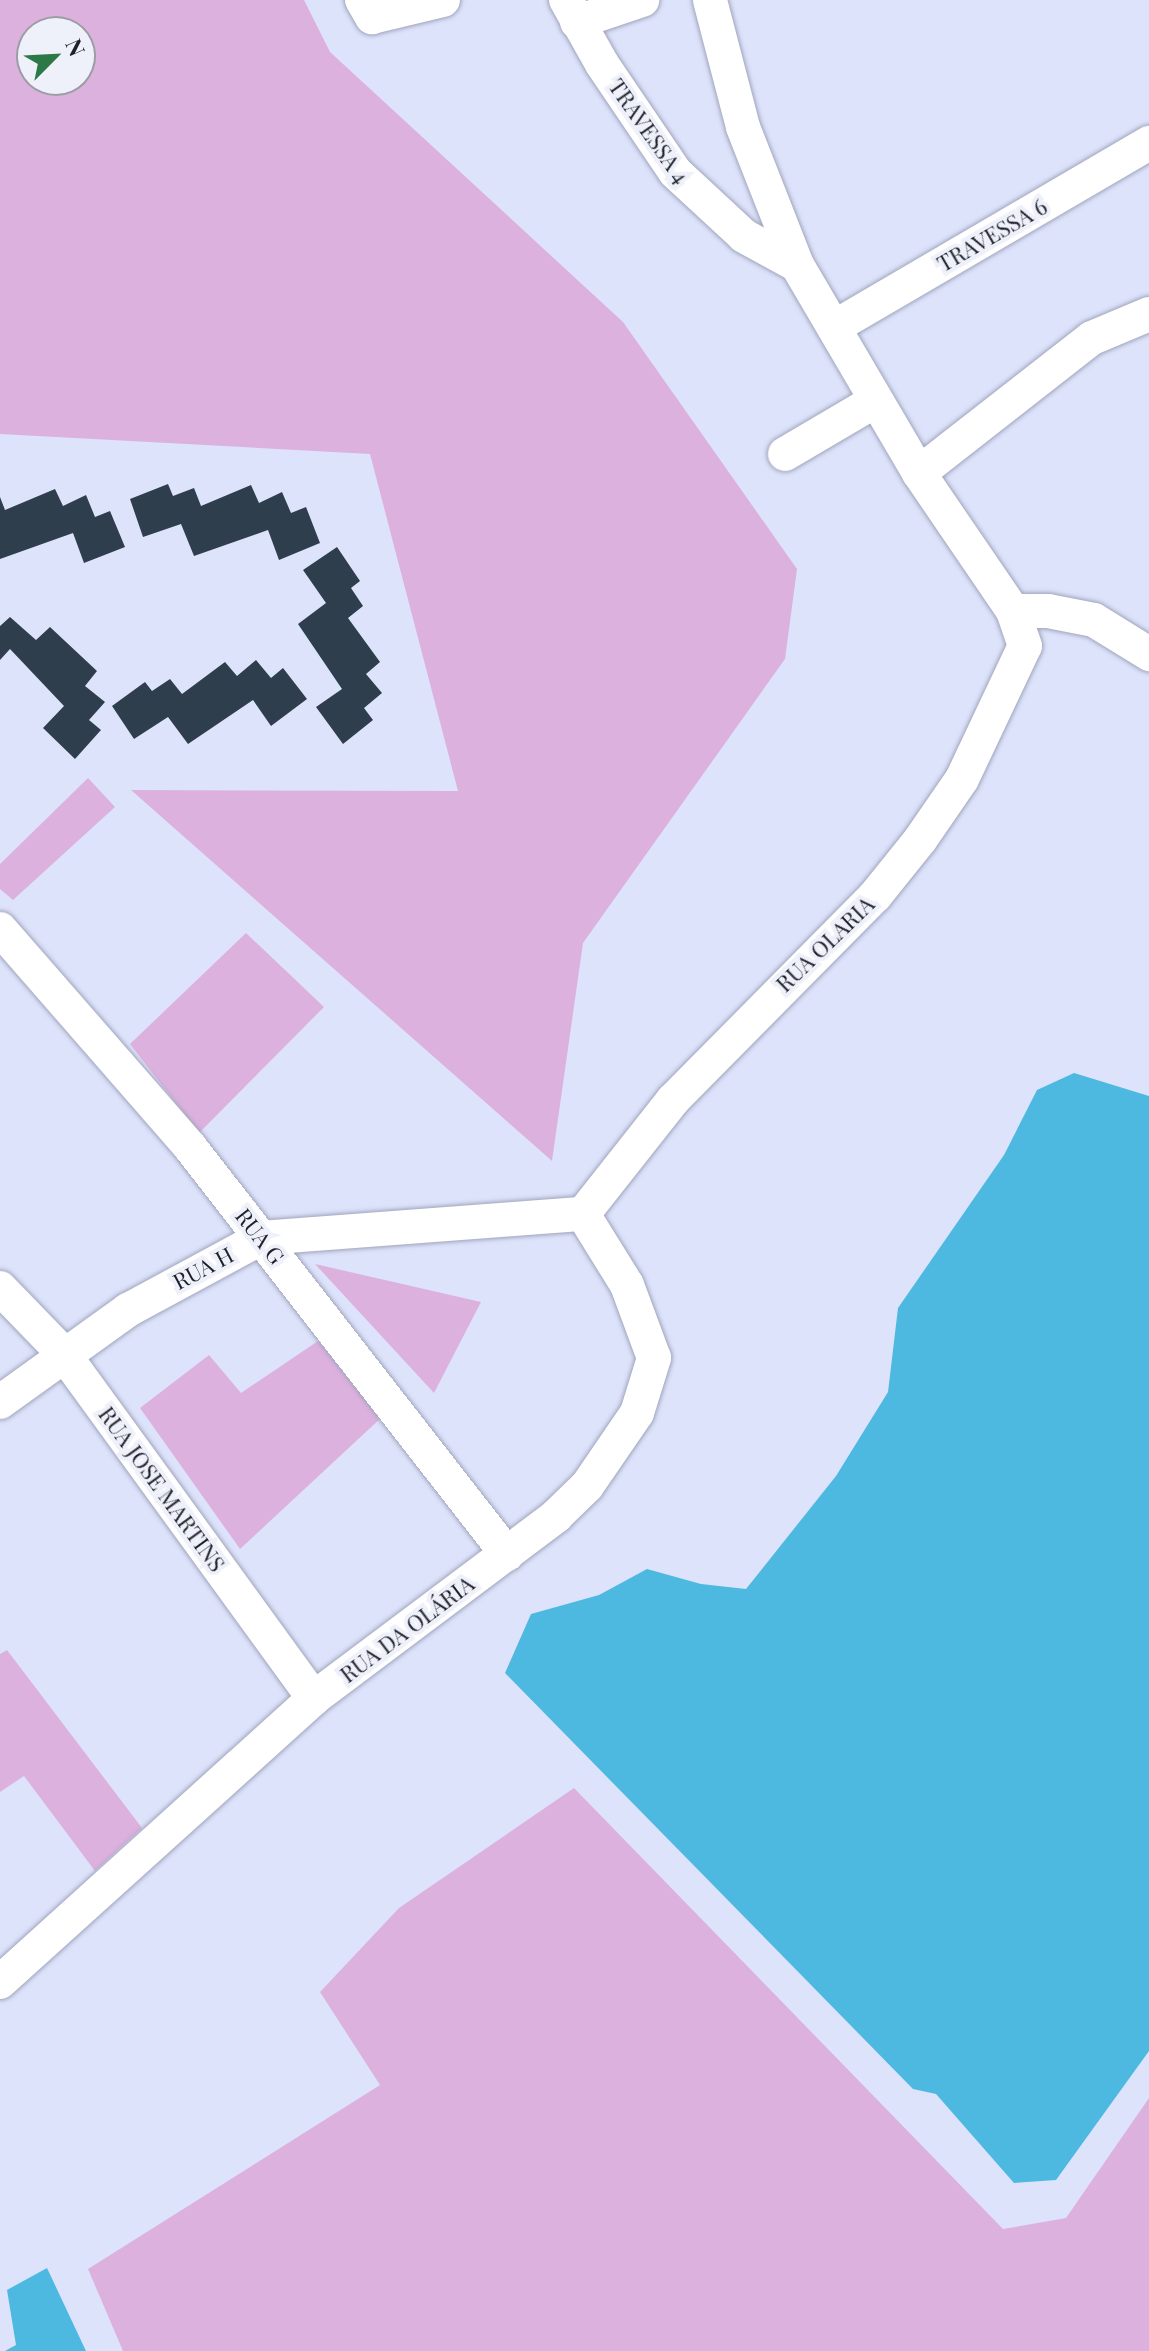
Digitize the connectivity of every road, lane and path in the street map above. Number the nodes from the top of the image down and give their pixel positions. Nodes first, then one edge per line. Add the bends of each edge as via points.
1 (362, 0) edge
2 (443, 0) edge
3 (642, 0) edge
4 (710, 0) edge
5 (572, 11) edge
6 (1149, 143) edge
7 (797, 265) junction
8 (1149, 314) edge
9 (836, 326) junction
10 (875, 401) junction
11 (785, 454) dead end
12 (919, 473) junction
13 (1013, 611) junction
14 (1149, 654) edge
15 (0, 929) edge
16 (583, 1214) junction
17 (261, 1238) junction
18 (0, 1288) edge
19 (63, 1353) junction
20 (0, 1402) edge
21 (507, 1554) junction
22 (314, 1698) junction
23 (0, 1982) edge

1 - 2 street via 372,17
3 - 5 street
4 - 7 street via 743,127
5 - 7 street, TRAVESSA 4 via 629,107 698,198 744,236
6 - 9 street, TRAVESSA 6
7 - 9 street
8 - 12 street via 1092,338
9 - 10 street
10 - 11 street
10 - 12 street
12 - 13 street
13 - 14 street via 1094,620
13 - 16 street, RUA OLARIA via 1025,646 962,779 920,840 875,896 683,1089
15 - 17 street, RUA G via 76,1010
16 - 17 street, RUA H
16 - 21 street, RUA DA OLÁRIA via 641,1315 651,1340 654,1373 637,1413 587,1486
17 - 19 street, RUA H via 175,1282
17 - 21 street, RUA G
18 - 19 street, RUA JOSE MARTINS
19 - 20 street, RUA H
19 - 22 street, RUA JOSE MARTINS
21 - 22 street, RUA DA OLÁRIA
22 - 23 street, RUA DA OLÁRIA

